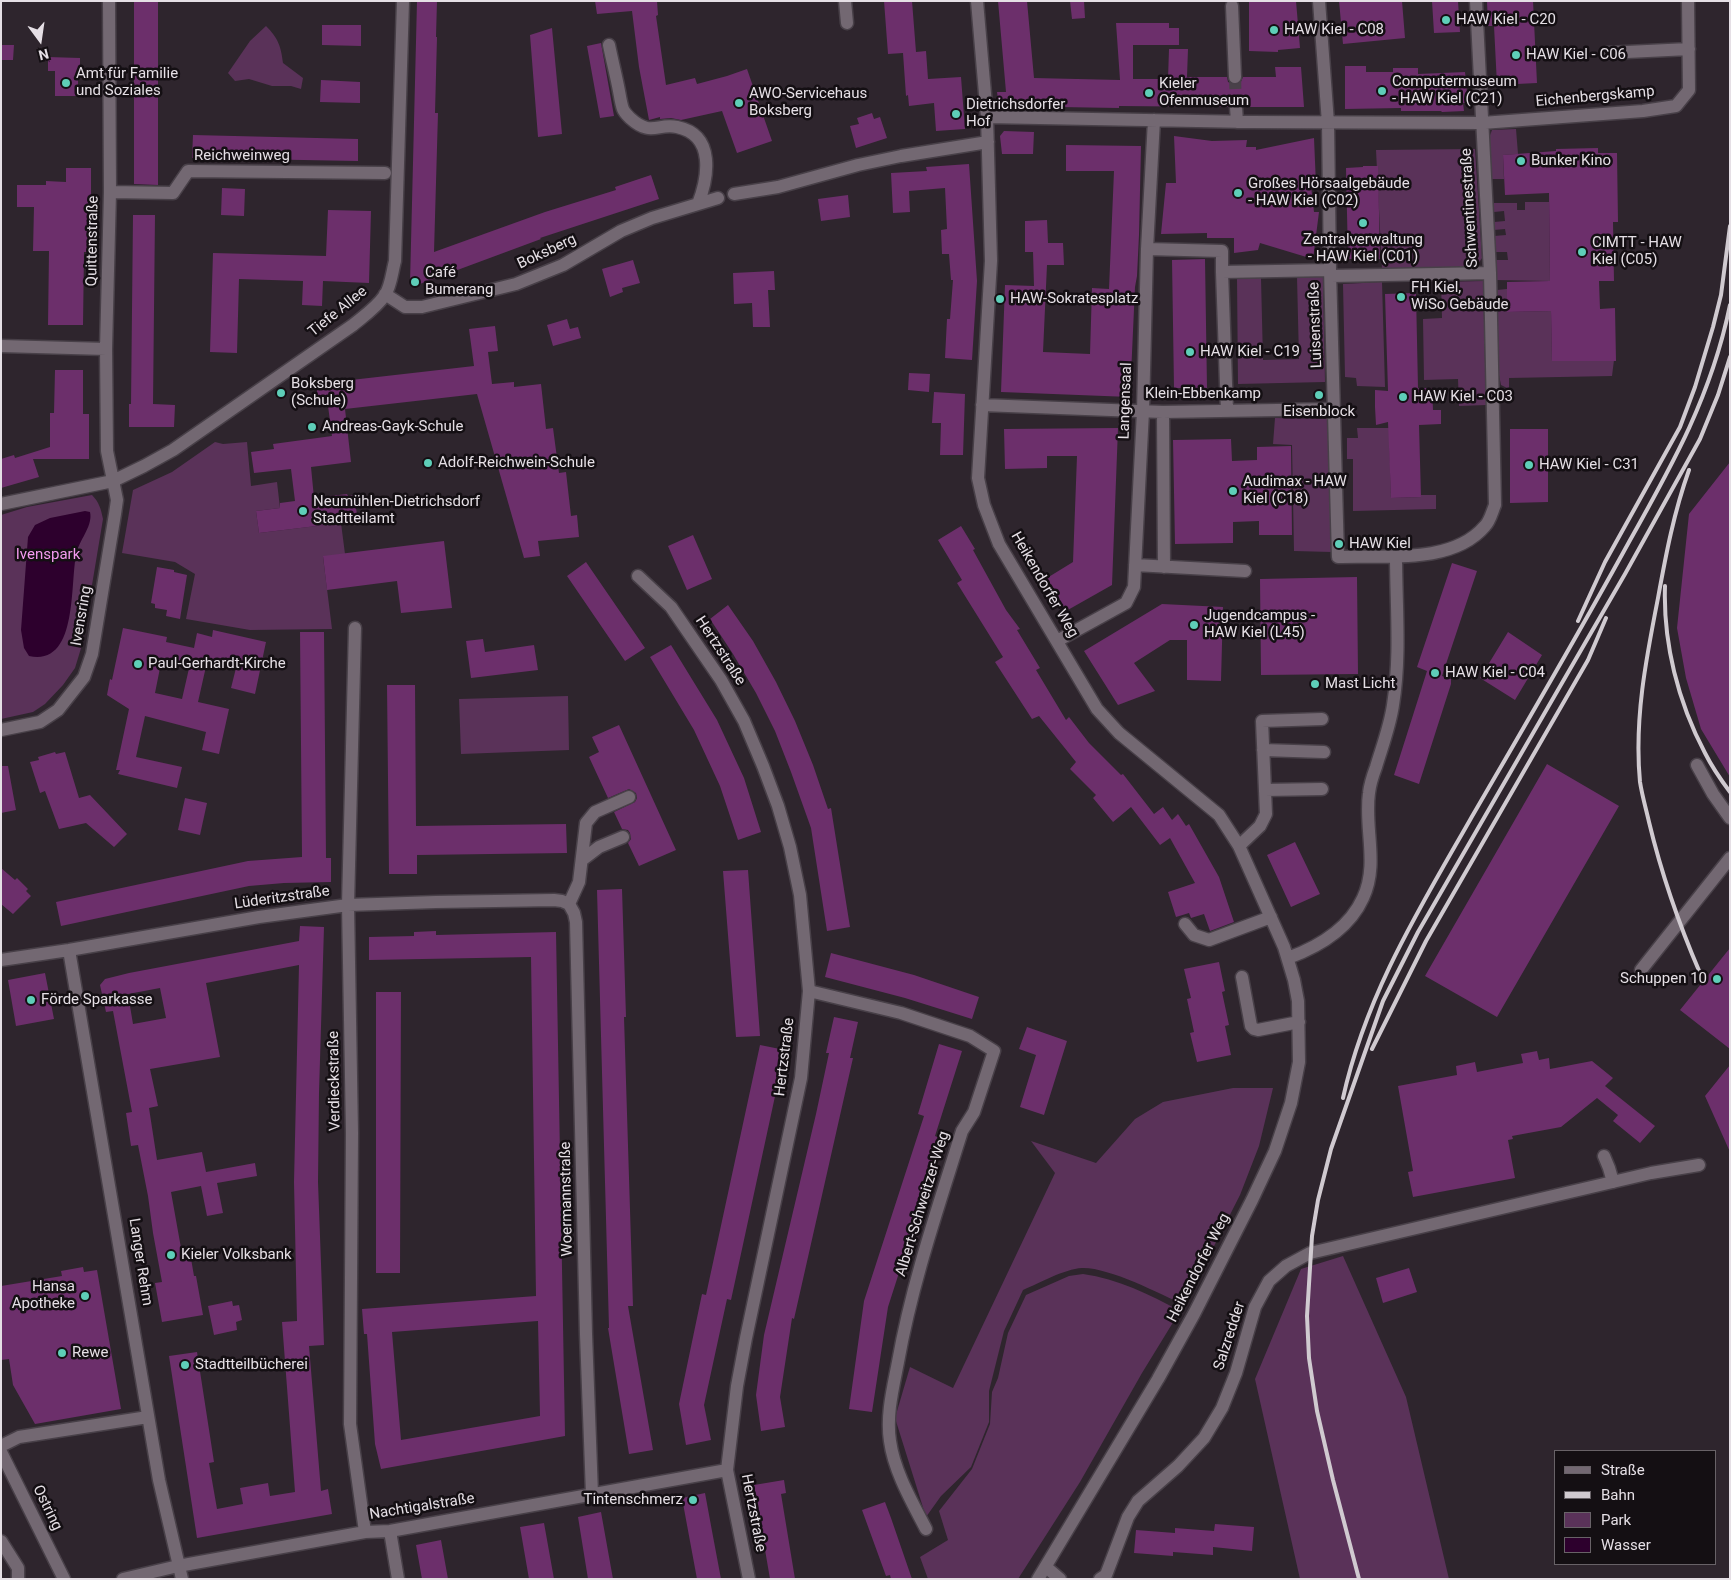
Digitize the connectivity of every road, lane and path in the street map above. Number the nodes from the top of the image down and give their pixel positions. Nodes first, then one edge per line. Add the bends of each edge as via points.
1 (109, 1) edge
2 (404, 1) edge
3 (845, 1) edge
4 (977, 1) edge
5 (1319, 1) edge
6 (1476, 1) edge
7 (1688, 1) edge
8 (1232, 6) dead end
9 (847, 23) dead end
10 (609, 45) dead end
11 (1689, 50) junction
12 (1606, 53) dead end
13 (1235, 77) tunnel mouth
14 (1236, 107) tunnel mouth
15 (987, 117) junction
16 (1154, 120) junction
17 (1237, 122) junction
18 (1328, 122) junction
19 (1482, 123) junction
20 (988, 142) junction
21 (385, 173) dead end
22 (110, 192) junction
23 (734, 194) dead end
24 (718, 198) dead end
25 (698, 204) junction
26 (1147, 248) junction
27 (1222, 272) junction
28 (1331, 273) junction
29 (1490, 273) junction
30 (385, 294) junction
31 (1, 346) edge
32 (106, 349) junction
33 (982, 405) junction
34 (1334, 409) junction
35 (1143, 411) junction
36 (1227, 411) junction
37 (1162, 412) junction
38 (113, 481) junction
39 (1, 504) edge
40 (1396, 556) junction
41 (1338, 557) joint
42 (1135, 566) junction
43 (1164, 567) junction
44 (1245, 571) dead end
45 (638, 576) dead end
46 (355, 628) dead end
47 (1057, 641) junction
48 (1322, 719) dead end
49 (1, 730) edge
50 (1263, 750) junction
51 (1324, 752) dead end
52 (1697, 765) dead end
53 (1322, 789) dead end
54 (1265, 790) junction
55 (629, 797) dead end
56 (1730, 818) edge
57 (623, 837) dead end
58 (1238, 846) junction
59 (1730, 858) edge
60 (582, 860) junction
61 (569, 904) junction
62 (348, 906) junction
63 (1271, 917) junction
64 (1185, 924) dead end
65 (69, 950) junction
66 (1288, 958) junction
67 (1, 960) edge
68 (1640, 970) dead end
69 (1242, 977) dead end
70 (809, 991) junction
71 (1299, 1022) junction
72 (1604, 1156) dead end
73 (1699, 1165) dead end
74 (1613, 1182) junction
75 (148, 1417) junction
76 (1, 1446) edge
77 (1, 1452) edge
78 (728, 1470) junction
79 (592, 1494) junction
80 (926, 1529) dead end
81 (390, 1531) junction
82 (365, 1532) junction
83 (1, 1541) edge
84 (178, 1566) junction
85 (1046, 1567) junction
86 (18, 1579) edge
87 (64, 1579) edge
88 (123, 1579) edge
89 (182, 1579) edge
90 (398, 1579) edge
91 (749, 1579) edge
92 (1038, 1579) edge
93 (1060, 1579) edge
94 (1100, 1579) edge

1 - 22 street, Quittenstraße
2 - 30 street, Tiefe Allee via 394,261
3 - 9 street
4 - 15 street, Heikendorfer Weg
5 - 18 street, Luisenstraße
6 - 19 street, Schwentinestraße
7 - 11 street, Eichenbergskamp
8 - 13 street
10 - 25 street via 623,110 631,119 647,129 676,127 702,144 706,166 704,189
11 - 12 street
11 - 19 street, Eichenbergskamp via 1689,90 1676,106
14 - 17 street
15 - 16 street, Eichenbergskamp
15 - 20 street, Heikendorfer Weg
16 - 17 street, Eichenbergskamp
16 - 26 street, Langensaal
17 - 18 street, Eichenbergskamp
18 - 19 street, Eichenbergskamp
18 - 28 street, Luisenstraße
19 - 29 street, Schwentinestraße
20 - 23 street via 900,156 778,188
20 - 33 street, Heikendorfer Weg via 991,261
21 - 22 street, Reichweinweg via 188,171 173,193
22 - 32 street, Quittenstraße
24 - 25 street, Boksberg
25 - 30 street, Boksberg via 621,231 563,265 516,284 422,307 405,307
26 - 27 street via 1222,251
26 - 35 street, Langensaal
27 - 28 street
27 - 36 street
28 - 29 street
28 - 34 street, Luisenstraße
29 - 40 street, Schwentinestraße via 1495,505 1486,525 1469,540 1439,551
30 - 38 street, Tiefe Allee via 353,325 180,445
31 - 32 street
32 - 38 street, Quittenstraße via 107,451
33 - 35 street, Klein-Ebbenkamp
33 - 47 street, Heikendorfer Weg via 978,478 984,505 999,544
34 - 36 street, Klein-Ebbenkamp
34 - 41 street, Luisenstraße
35 - 37 street, Klein-Ebbenkamp
35 - 42 street, Langensaal
36 - 37 street, Klein-Ebbenkamp
37 - 43 street
38 - 39 street
38 - 49 street, Ivensring via 117,500 115,514 92,654 84,677 58,710 40,722
40 - 41 street, Schwentinestraße
40 - 66 street via 1397,670 1390,719 1369,791 1369,880 1363,899 1337,932 1320,944
42 - 43 street
42 - 47 street, Langensaal via 1134,587 1126,603
43 - 44 street
45 - 70 street, Hertzstraße via 672,607 721,680 744,721 763,766 778,806 800,895
46 - 62 street, Verdieckstraße
47 - 58 street, Heikendorfer Weg via 1098,709 1119,732 1219,815
48 - 50 street via 1262,721
50 - 51 street
50 - 54 street
52 - 56 street
53 - 54 street
54 - 58 street via 1266,814 1260,826
55 - 60 street via 595,812 586,823
57 - 60 street via 599,847
58 - 63 street, Heikendorfer Weg
59 - 68 street
60 - 61 street
61 - 62 street, Lüderitzstraße via 554,900
61 - 79 street, Woermannstraße via 576,922
62 - 65 street, Lüderitzstraße via 260,917
62 - 82 street, Verdieckstraße via 352,1133 350,1424
63 - 64 street via 1209,940 1194,935
63 - 66 street, Heikendorfer Weg
65 - 67 street, Lüderitzstraße
65 - 75 street, Langer Rehm
66 - 71 street, Heikendorfer Weg
69 - 71 street via 1254,1029
70 - 78 street, Hertzstraße via 801,1078 737,1386
70 - 80 street, Albert-Schweitzer-Weg via 901,1013 970,1036 994,1051 974,1112 962,1131 914,1285 888,1420 890,1443 904,1486
71 - 85 street, Heikendorfer Weg via 1299,1062 1291,1103 1252,1200 1158,1379
72 - 74 street
73 - 74 street, Salzredder
74 - 94 street, Salzredder via 1310,1253 1286,1266 1269,1281 1255,1307 1222,1408 1204,1438 1138,1501 1128,1517 1106,1575
75 - 76 street via 18,1437
75 - 84 street, Langer Rehm
77 - 87 street, Ostring
78 - 79 street, Nachtigalstraße
78 - 91 street, Hertzstraße
79 - 81 street, Nachtigalstraße
81 - 82 street, Nachtigalstraße
81 - 90 street
82 - 84 street, Nachtigalstraße
83 - 86 street via 18,1568
84 - 88 street, Nachtigalstraße
84 - 89 street, Langer Rehm
85 - 92 street, Heikendorfer Weg
85 - 93 street

